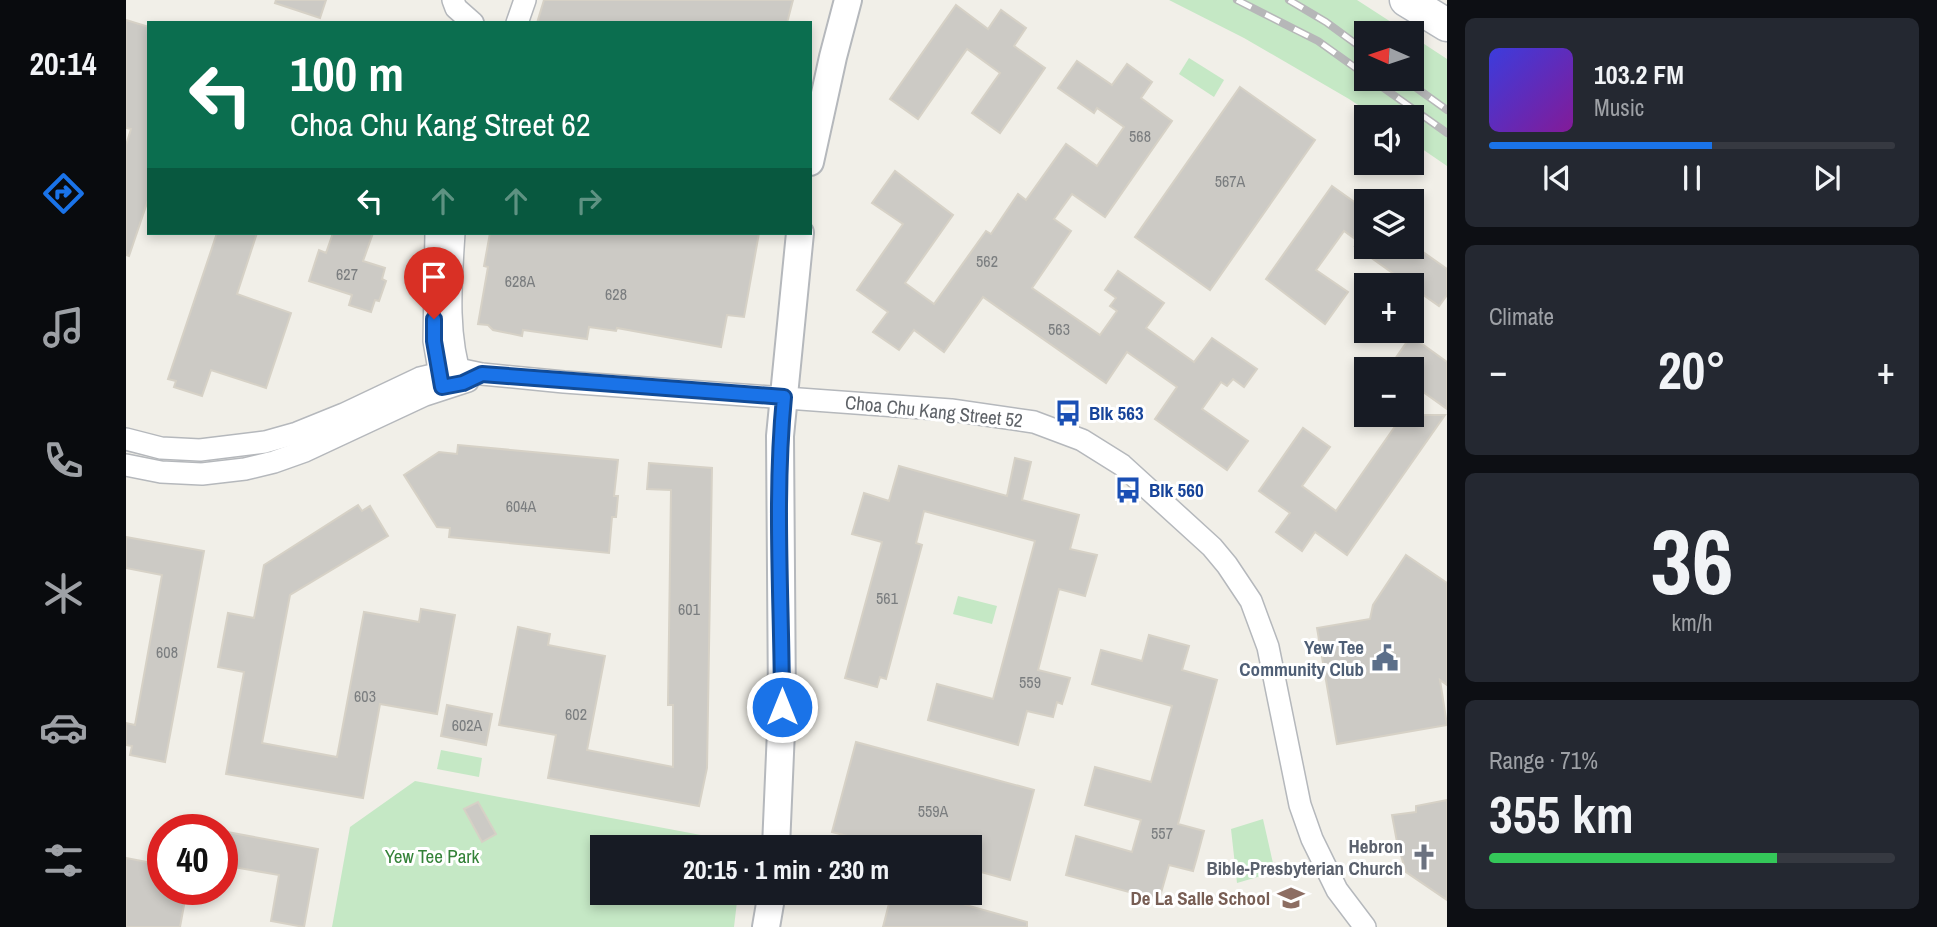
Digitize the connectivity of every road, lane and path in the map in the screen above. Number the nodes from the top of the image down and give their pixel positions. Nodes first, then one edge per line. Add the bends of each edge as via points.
1 (453, 0) edge
2 (525, 0) edge
3 (848, 0) edge
4 (1406, 0) edge
5 (471, 21) edge
6 (518, 21) edge
7 (1447, 25) edge
8 (812, 152) edge
9 (436, 235) edge
10 (454, 235) edge
11 (800, 235) edge
12 (457, 377) junction
13 (784, 397) junction
14 (126, 439) edge
15 (126, 465) edge
16 (777, 835) edge
17 (770, 905) edge
18 (766, 927) edge
19 (1365, 927) edge

1 - 5 street
2 - 6 street
3 - 8 street
4 - 7 main road
9 - 12 street via 434,341
10 - 12 street via 452,319
11 - 13 street
12 - 13 street, Choa Chu Kang Street 52
12 - 14 street via 420,378 344,415 265,442 200,450 161,448
12 - 15 street via 305,452 274,462 202,474
13 - 16 street
13 - 19 street, Choa Chu Kang Street 52 via 951,410 1034,422 1098,448 1212,547 1251,601 1263,633 1311,839 1337,890
17 - 18 street

